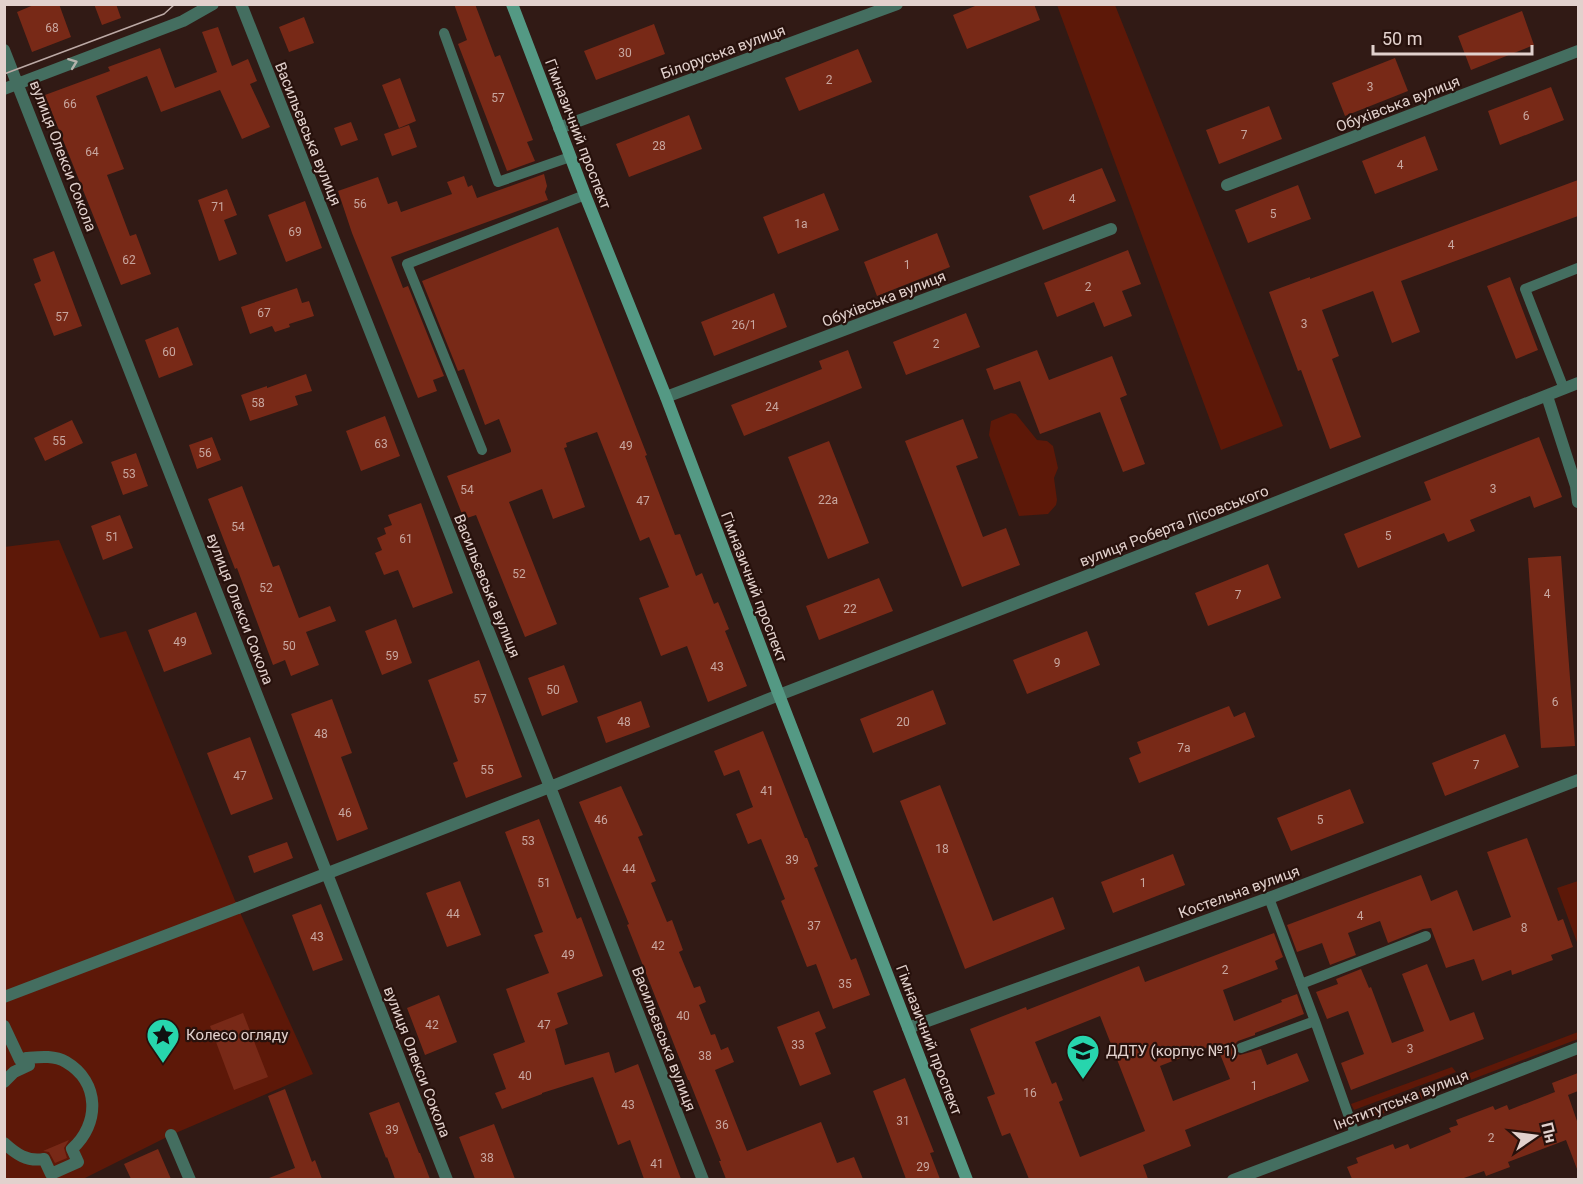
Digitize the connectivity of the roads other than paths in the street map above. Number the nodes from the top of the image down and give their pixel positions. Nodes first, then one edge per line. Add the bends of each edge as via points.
1 (213, 4) edge
2 (241, 4) edge
3 (512, 4) edge
4 (897, 4) edge
5 (444, 33) dead end
6 (4, 50) edge
7 (1578, 51) edge
8 (18, 84) junction
9 (4, 89) edge
10 (559, 128) junction
11 (570, 157) junction
12 (1227, 185) dead end
13 (585, 195) junction
14 (1112, 229) dead end
15 (1578, 268) edge
16 (1578, 383) edge
17 (1563, 389) junction
18 (1547, 396) junction
19 (666, 397) junction
20 (482, 450) dead end
21 (1578, 502) edge
22 (779, 695) junction
23 (1578, 780) edge
24 (550, 787) junction
25 (327, 874) junction
26 (1269, 898) junction
27 (1426, 936) dead end
28 (1301, 984) junction
29 (4, 997) edge
30 (1315, 1021) junction
31 (4, 1026) edge
32 (908, 1028) junction
33 (1241, 1048) dead end
34 (1578, 1048) edge
35 (27, 1062) junction
36 (4, 1082) edge
37 (1355, 1134) junction
38 (171, 1135) dead end
39 (4, 1143) edge
40 (190, 1179) edge
41 (447, 1179) edge
42 (703, 1179) edge
43 (967, 1179) edge
44 (1233, 1179) edge

8 -> 1 street via 183,21
2 - 24 street, Васильєвська вулиця
3 - 10 main road, Гімназичний проспект
4 - 10 street, Білоруська вулиця
5 - 11 lane via 498,182
6 - 8 street, вулиця Олекси Сокола
7 - 12 street, Обухівська вулиця
8 - 9 street
8 - 25 street, вулиця Олекси Сокола
10 - 11 main road, Гімназичний проспект
11 - 13 main road, Гімназичний проспект
13 - 19 main road, Гімназичний проспект
13 - 20 lane via 407,264
14 - 19 street, Обухівська вулиця
15 - 17 lane via 1525,289
16 - 17 street, вулиця Роберта Лісовського
17 - 18 street, вулиця Роберта Лісовського
18 - 21 street
18 - 22 street, вулиця Роберта Лісовського
19 - 22 main road, Гімназичний проспект
22 - 24 street, вулиця Роберта Лісовського
22 - 32 main road, Гімназичний проспект
23 - 26 street, Костельна вулиця
24 - 25 street, вулиця Роберта Лісовського
24 - 42 street, Васильєвська вулиця
25 - 29 street, вулиця Роберта Лісовського
25 - 41 street, вулиця Олекси Сокола
26 - 28 lane
26 - 32 street, Костельна вулиця
27 - 28 lane
28 - 30 lane
30 - 33 lane
30 - 37 lane
31 - 35 street via 20,1060
32 - 43 main road, Гімназичний проспект
34 - 37 street, Інститутська вулиця
35 - 36 street via 29,1065
35 - 39 street via 26,1058 46,1056 66,1062 81,1075 91,1093 93,1113 87,1132 72,1149 78,1162 51,1174 44,1159 16,1154
37 - 44 street, Інститутська вулиця
38 - 40 street

